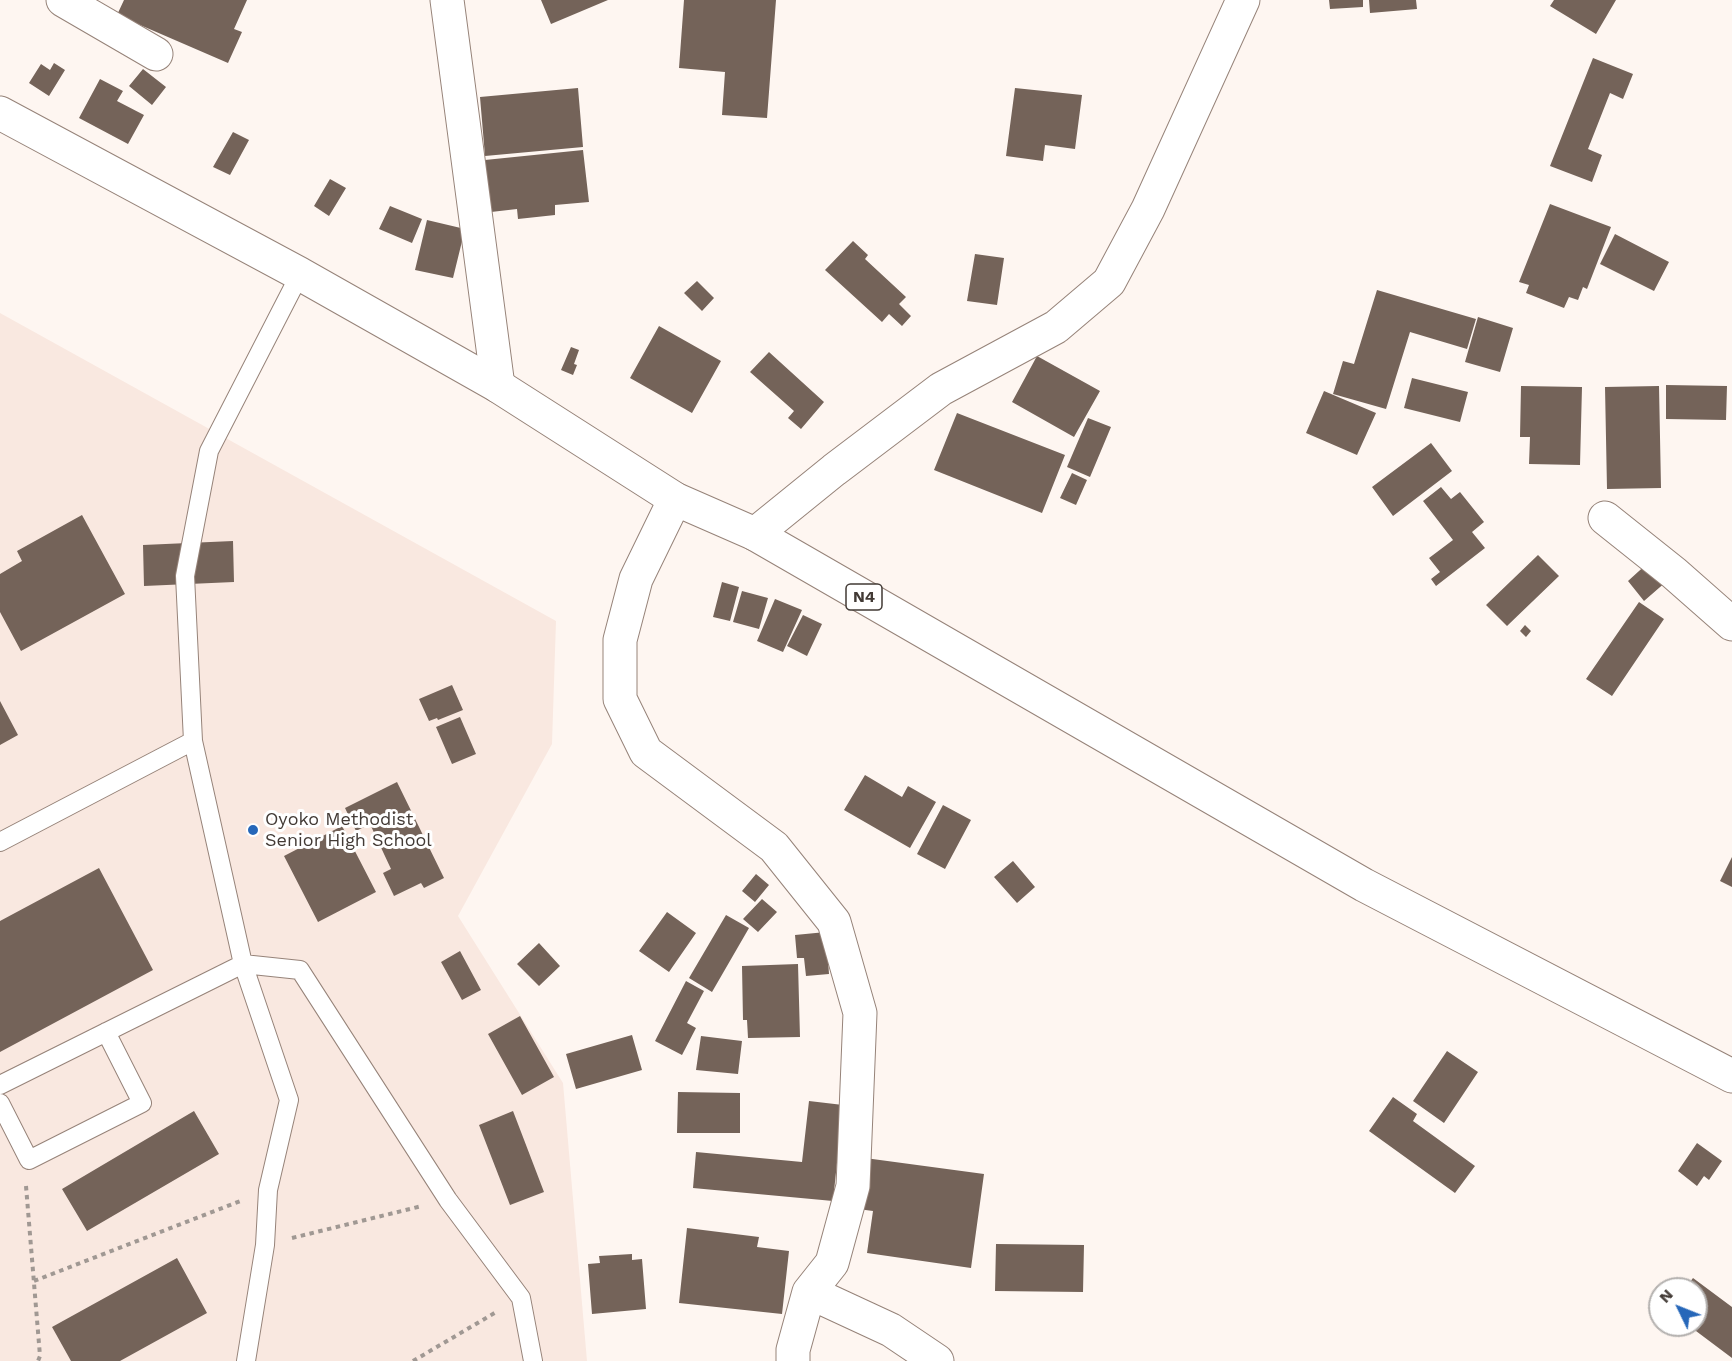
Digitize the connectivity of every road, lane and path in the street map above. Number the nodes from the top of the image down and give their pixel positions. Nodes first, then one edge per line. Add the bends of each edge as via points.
1 (63, 0) edge
2 (447, 0) edge
3 (1243, 0) edge
4 (156, 54) dead end
5 (0, 113) edge
6 (300, 274) junction
7 (498, 386) junction
8 (675, 499) junction
9 (1605, 518) dead end
10 (754, 534) junction
11 (1732, 624) edge
12 (193, 741) junction
13 (0, 842) edge
14 (243, 964) junction
15 (106, 1032) junction
16 (1732, 1076) edge
17 (0, 1085) edge
18 (0, 1103) edge
19 (23, 1180) dead end
20 (268, 1190) junction
21 (448, 1200) junction
22 (265, 1245) junction
23 (34, 1281) junction
24 (809, 1292) junction
25 (521, 1298) junction
26 (40, 1359) edge
27 (246, 1361) edge
28 (413, 1361) edge
29 (533, 1361) edge
30 (793, 1361) edge
31 (937, 1361) edge

1 - 4 main road
2 - 7 main road
3 - 10 main road via 1148,208 1109,282 1056,327 941,389
5 - 6 main road, N4
6 - 7 main road, N4
6 - 12 lane via 209,452 185,576
7 - 8 main road, N4
8 - 10 main road, N4
8 - 24 main road via 636,579 620,640 620,699 646,752 774,847 834,922 860,1013 853,1186 832,1263
9 - 11 main road
10 - 16 main road, N4 via 1364,885
12 - 13 lane
12 - 14 lane
14 - 15 lane
14 - 20 lane via 289,1100
14 - 21 lane via 300,970
15 - 17 lane
15 - 18 lane via 142,1103 29,1160
19 - 23 path via 27,1189
20 - 22 lane
20 - 23 path
21 - 22 path
21 - 25 lane
22 - 27 lane
23 - 26 path
24 - 30 main road
24 - 31 main road via 891,1330
25 - 28 path
25 - 29 lane

